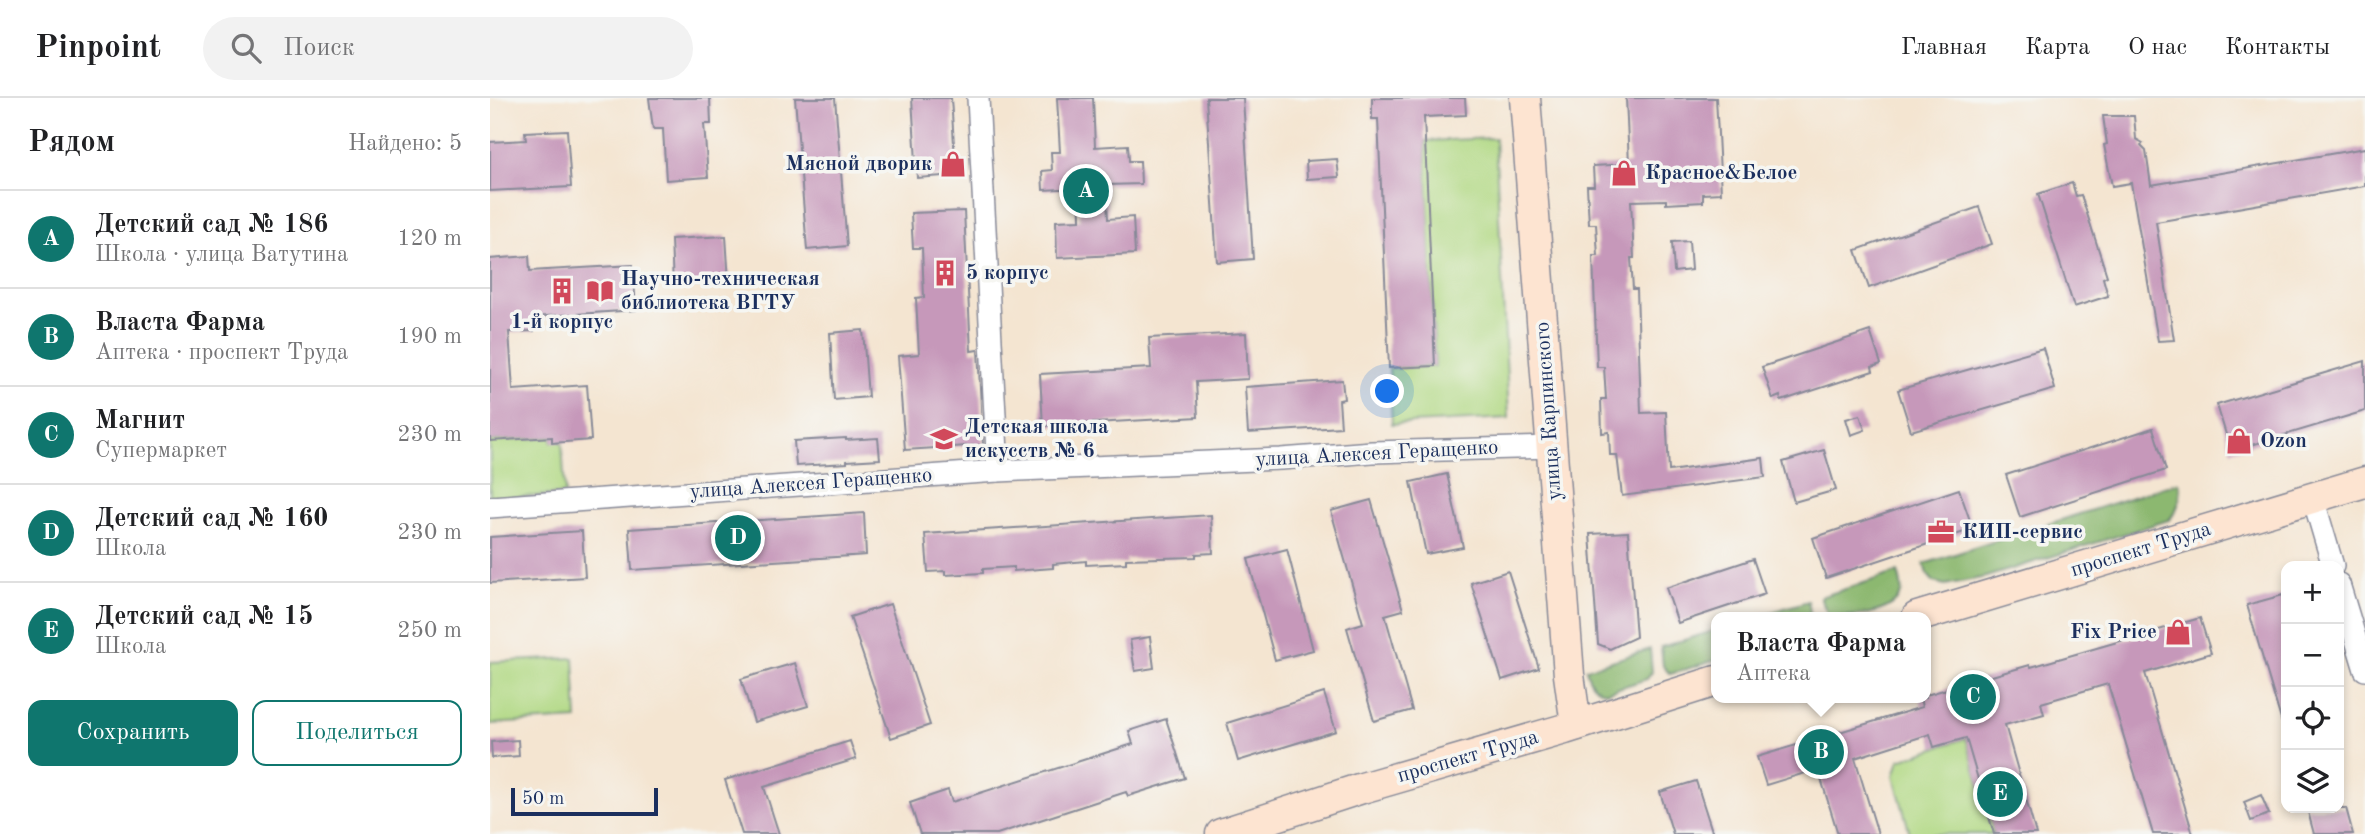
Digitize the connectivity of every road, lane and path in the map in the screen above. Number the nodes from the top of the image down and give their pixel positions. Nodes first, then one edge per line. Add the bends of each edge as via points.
1 (978, 98) edge
2 (1525, 98) edge
3 (1552, 447) junction
4 (998, 471) junction
5 (2365, 482) edge
6 (2313, 498) junction
7 (490, 507) edge
8 (2332, 561) edge
9 (2344, 601) edge
10 (1931, 613) edge
11 (2365, 670) edge
12 (1711, 683) edge
13 (1576, 725) junction
14 (1221, 834) edge

1 - 4 street
2 - 3 main road, улица Карпинского
3 - 4 street, улица Алексея Геращенко
3 - 13 main road, улица Карпинского
4 - 7 street, улица Алексея Геращенко
5 - 6 main road, проспект Труда
6 - 8 street
6 - 10 main road, проспект Труда
9 - 11 street
12 - 13 main road, проспект Труда
13 - 14 main road, проспект Труда

